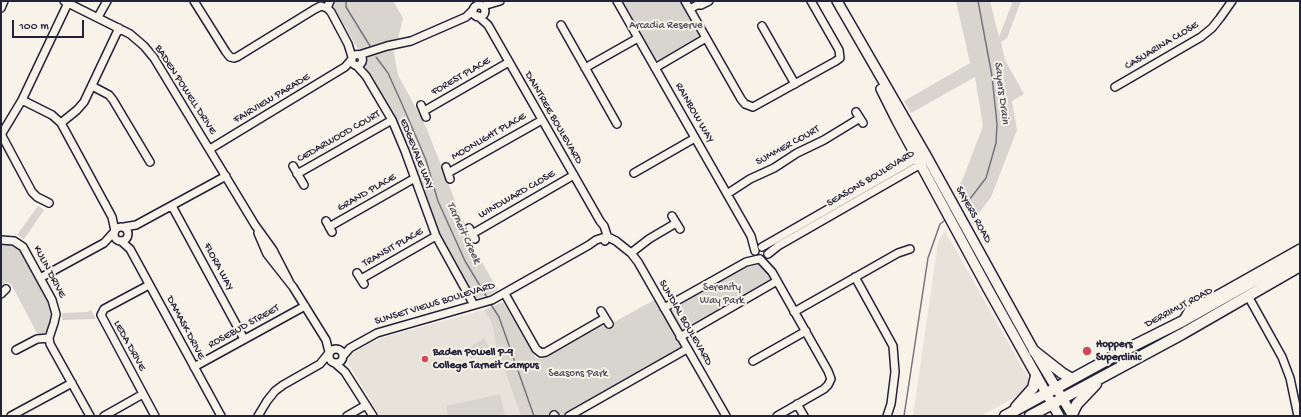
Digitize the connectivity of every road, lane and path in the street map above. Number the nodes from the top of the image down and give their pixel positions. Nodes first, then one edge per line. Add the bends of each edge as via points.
1 (4, 1) edge
2 (107, 1) edge
3 (194, 1) edge
4 (617, 1) edge
5 (685, 1) edge
6 (710, 1) edge
7 (811, 1) edge
8 (837, 1) edge
9 (1232, 1) edge
10 (66, 2) edge
11 (497, 2) edge
12 (698, 3) edge
13 (328, 4) edge
14 (1, 8) edge
15 (478, 9) edge
16 (690, 9) junction
17 (98, 17) junction
18 (561, 25) dead end
19 (762, 26) dead end
20 (852, 26) junction
21 (120, 28) junction
22 (638, 38) junction
23 (706, 38) junction
24 (357, 60) junction
25 (509, 62) junction
26 (585, 68) junction
27 (655, 68) junction
28 (795, 84) junction
29 (92, 86) junction
30 (1115, 87) dead end
31 (22, 100) junction
32 (424, 111) dead end
33 (859, 118) dead end
34 (392, 120) junction
35 (542, 120) junction
36 (61, 123) junction
37 (617, 124) dead end
38 (1, 134) edge
39 (695, 138) junction
40 (210, 149) junction
41 (927, 157) junction
42 (919, 161) junction
43 (150, 162) dead end
44 (292, 166) dead end
45 (448, 173) dead end
46 (634, 173) dead end
47 (297, 174) junction
48 (574, 175) junction
49 (226, 176) junction
50 (415, 178) junction
51 (304, 185) dead end
52 (727, 194) junction
53 (49, 203) dead end
54 (172, 206) junction
55 (112, 218) junction
56 (676, 223) dead end
57 (136, 225) junction
58 (123, 227) junction
59 (329, 227) dead end
60 (114, 232) junction
61 (472, 234) dead end
62 (436, 236) junction
63 (751, 236) junction
64 (124, 238) junction
65 (605, 238) junction
66 (1, 240) edge
67 (104, 243) junction
68 (762, 247) junction
69 (910, 249) dead end
70 (755, 251) junction
71 (631, 253) junction
72 (767, 255) junction
73 (1298, 257) edge
74 (759, 259) junction
75 (746, 262) junction
76 (772, 272) junction
77 (855, 277) junction
78 (40, 278) junction
79 (361, 278) dead end
80 (777, 281) junction
81 (997, 283) junction
82 (149, 285) junction
83 (988, 289) junction
84 (1246, 292) junction
85 (505, 294) junction
86 (474, 305) junction
87 (305, 306) junction
88 (664, 308) junction
89 (794, 312) junction
90 (605, 318) dead end
91 (1183, 321) junction
92 (806, 331) junction
93 (680, 336) junction
94 (49, 338) junction
95 (244, 339) junction
96 (688, 349) junction
97 (16, 350) dead end
98 (1034, 351) junction
99 (336, 356) junction
100 (753, 361) dead end
101 (194, 367) junction
102 (1036, 376) junction
103 (1103, 377) junction
104 (1072, 379) junction
105 (72, 383) junction
106 (1056, 388) junction
107 (1046, 393) junction
108 (143, 394) junction
109 (1063, 399) junction
110 (797, 404) junction
111 (1053, 404) junction
112 (366, 405) junction
113 (1008, 415) edge
114 (1036, 415) edge
115 (1072, 415) edge
116 (11, 416) edge
117 (90, 416) edge
118 (104, 416) edge
119 (155, 416) edge
120 (221, 416) edge
121 (258, 416) edge
122 (347, 416) edge
123 (372, 416) edge
124 (569, 416) edge
125 (726, 416) edge
126 (777, 416) edge
127 (804, 416) edge
128 (887, 416) edge
129 (1059, 416) edge
130 (1298, 416) edge

1 - 14 street
2 - 17 street
3 - 13 street via 226,52 234,58 315,9
4 - 22 street, RAINBOW WAY
5 - 16 street
6 - 12 street via 701,5
7 - 28 street via 840,55 836,61
8 - 20 main road, SAYERS ROAD
9 - 30 street, CASUARINA CLOSE via 1212,28 1201,37
10 - 17 street, BADEN POWELL DRIVE
10 - 31 street
11 - 15 street
12 - 16 street
13 - 24 street, EDGEVALE WAY
15 - 24 street, FAIRVIEW PARADE via 412,41 386,46
15 - 25 street, DAINTREE BOULEVARD
16 - 23 street
17 - 21 street, BADEN POWELL DRIVE
18 - 26 street
19 - 28 street
20 - 41 main road, SAYERS ROAD
20 - 42 main road, SAYERS ROAD via 896,121
21 - 29 street
21 - 40 street, BADEN POWELL DRIVE via 130,34 154,58
22 - 26 street
22 - 27 street, RAINBOW WAY
23 - 27 street
23 - 28 street via 745,104 757,106
24 - 34 street, EDGEVALE WAY
24 - 40 street, FAIRVIEW PARADE
25 - 32 street, FOREST PLACE
25 - 35 street, DAINTREE BOULEVARD
26 - 37 street
27 - 39 street, RAINBOW WAY
29 - 36 street via 80,106
29 - 43 street via 113,100
31 - 36 street via 52,115
31 - 38 street
33 - 52 street, SUMMER COURT
34 - 47 street, CEDARWOOD COURT
34 - 50 street, EDGEVALE WAY
35 - 45 street, MOONLIGHT PLACE
35 - 48 street, DAINTREE BOULEVARD
36 - 55 street
38 - 53 street via 32,192
39 - 46 street
39 - 52 street, RAINBOW WAY
40 - 49 street, BADEN POWELL DRIVE
41 - 42 street, SEASONS BOULEVARD
41 - 81 main road, SAYERS ROAD
42 - 68 street, SEASONS BOULEVARD
42 - 72 street, SEASONS BOULEVARD via 774,248
42 - 83 main road, SAYERS ROAD
44 - 47 street, CEDARWOOD COURT
47 - 51 street, CEDARWOOD COURT
48 - 61 street, WINDWARD CLOSE
48 - 65 street, DAINTREE BOULEVARD via 605,228
49 - 54 street
49 - 87 street, BADEN POWELL DRIVE
50 - 59 street, GRAND PLACE
50 - 62 street, EDGEVALE WAY
52 - 63 street, RAINBOW WAY
54 - 57 street
54 - 95 street, FLORA WAY
55 - 58 street
55 - 60 street
56 - 71 street
57 - 58 street
57 - 64 street
58 - 60 street
58 - 64 street via 127,230
60 - 64 street via 115,236
60 - 67 street
62 - 79 street, TRANSIT PLACE
62 - 86 street, EDGEVALE WAY
63 - 68 street, RAINBOW WAY
63 - 70 street, RAINBOW WAY
64 - 67 street
64 - 82 street, DAMASK DRIVE
65 - 71 street, SUNDIAL BOULEVARD
65 - 85 street, SUNSET VIEWS BOULEVARD
66 - 78 street, KULIN DRIVE via 11,240 22,246
67 - 78 street
68 - 70 street
68 - 72 street via 767,250
69 - 77 street
70 - 74 street
70 - 75 street
71 - 88 street, SUNDIAL BOULEVARD
72 - 74 street via 764,259
72 - 76 street
73 - 84 highway, DERRIMUT ROAD
73 - 91 street via 1188,311
74 - 75 street
74 - 76 street
75 - 88 street
76 - 80 street
77 - 89 street
77 - 128 street via 893,346 895,372
78 - 94 street, KULIN DRIVE via 56,310
80 - 89 street
80 - 93 street
81 - 83 main road
81 - 98 main road, SAYERS ROAD
82 - 101 street, DAMASK DRIVE
82 - 108 street, LEDA DRIVE via 107,308 101,315
83 - 102 main road, SAYERS ROAD
84 - 91 highway, DERRIMUT ROAD
84 - 103 highway, DERRIMUT ROAD
84 - 130 street via 1282,357 1290,378
85 - 86 street, SUNSET VIEWS BOULEVARD
85 - 90 street via 536,349 541,353
86 - 99 street, SUNSET VIEWS BOULEVARD via 382,331
87 - 95 street, ROSEBUD STREET
87 - 99 street, BADEN POWELL DRIVE
88 - 93 street, SUNDIAL BOULEVARD
89 - 92 street
91 - 104 highway, DERRIMUT ROAD
92 - 100 street
92 - 110 street via 831,378 826,387
93 - 96 street, SUNDIAL BOULEVARD
94 - 97 street via 37,339
94 - 105 street
95 - 101 street, ROSEBUD STREET
96 - 124 street
96 - 125 street, SUNDIAL BOULEVARD
98 - 104 highway
98 - 106 main road, SAYERS ROAD
99 - 112 street, BADEN POWELL DRIVE
99 - 121 street via 275,391
101 - 120 street, DAMASK DRIVE
102 - 107 main road, SAYERS ROAD
102 - 113 highway via 1032,388
103 - 109 highway, DERRIMUT ROAD
103 - 115 highway via 1076,404
104 - 106 highway, DERRIMUT ROAD
105 - 116 street
105 - 117 street
106 - 107 highway, DERRIMUT ROAD
106 - 109 main road, SAYERS ROAD
107 - 111 main road, SAYERS ROAD
107 - 113 highway, DERRIMUT ROAD
108 - 118 street
108 - 119 street, LEDA DRIVE
109 - 111 highway, DERRIMUT ROAD
109 - 115 main road, SAYERS ROAD
110 - 126 street
110 - 127 street
111 - 114 highway, DERRIMUT ROAD
111 - 129 main road, SAYERS ROAD
112 - 122 street
112 - 123 street, BADEN POWELL DRIVE

